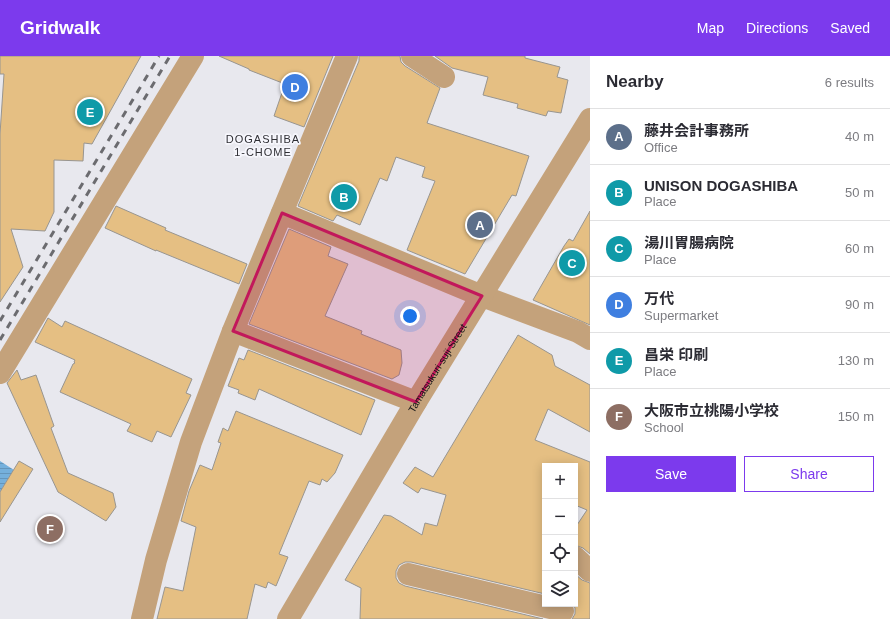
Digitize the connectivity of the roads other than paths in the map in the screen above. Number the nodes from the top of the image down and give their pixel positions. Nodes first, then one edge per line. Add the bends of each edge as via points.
1 (193, 56) edge
2 (347, 56) edge
3 (414, 56) edge
4 (444, 77) dead end
5 (590, 119) edge
6 (282, 212) junction
7 (482, 296) junction
8 (233, 331) junction
9 (590, 339) edge
10 (0, 373) edge
11 (416, 402) junction
12 (578, 560) edge
13 (590, 571) edge
14 (408, 574) dead end
15 (563, 611) edge
16 (142, 619) edge
17 (288, 619) edge

1 - 10 street
2 - 6 street
3 - 4 street
5 - 7 street, Tamatsukuri-suji Street
6 - 7 street
6 - 8 street
7 - 9 street via 578,332
7 - 11 street, Tamatsukuri-suji Street
8 - 11 street
8 - 16 street via 192,442 156,560
11 - 17 street, Tamatsukuri-suji Street
12 - 13 street
14 - 15 street

